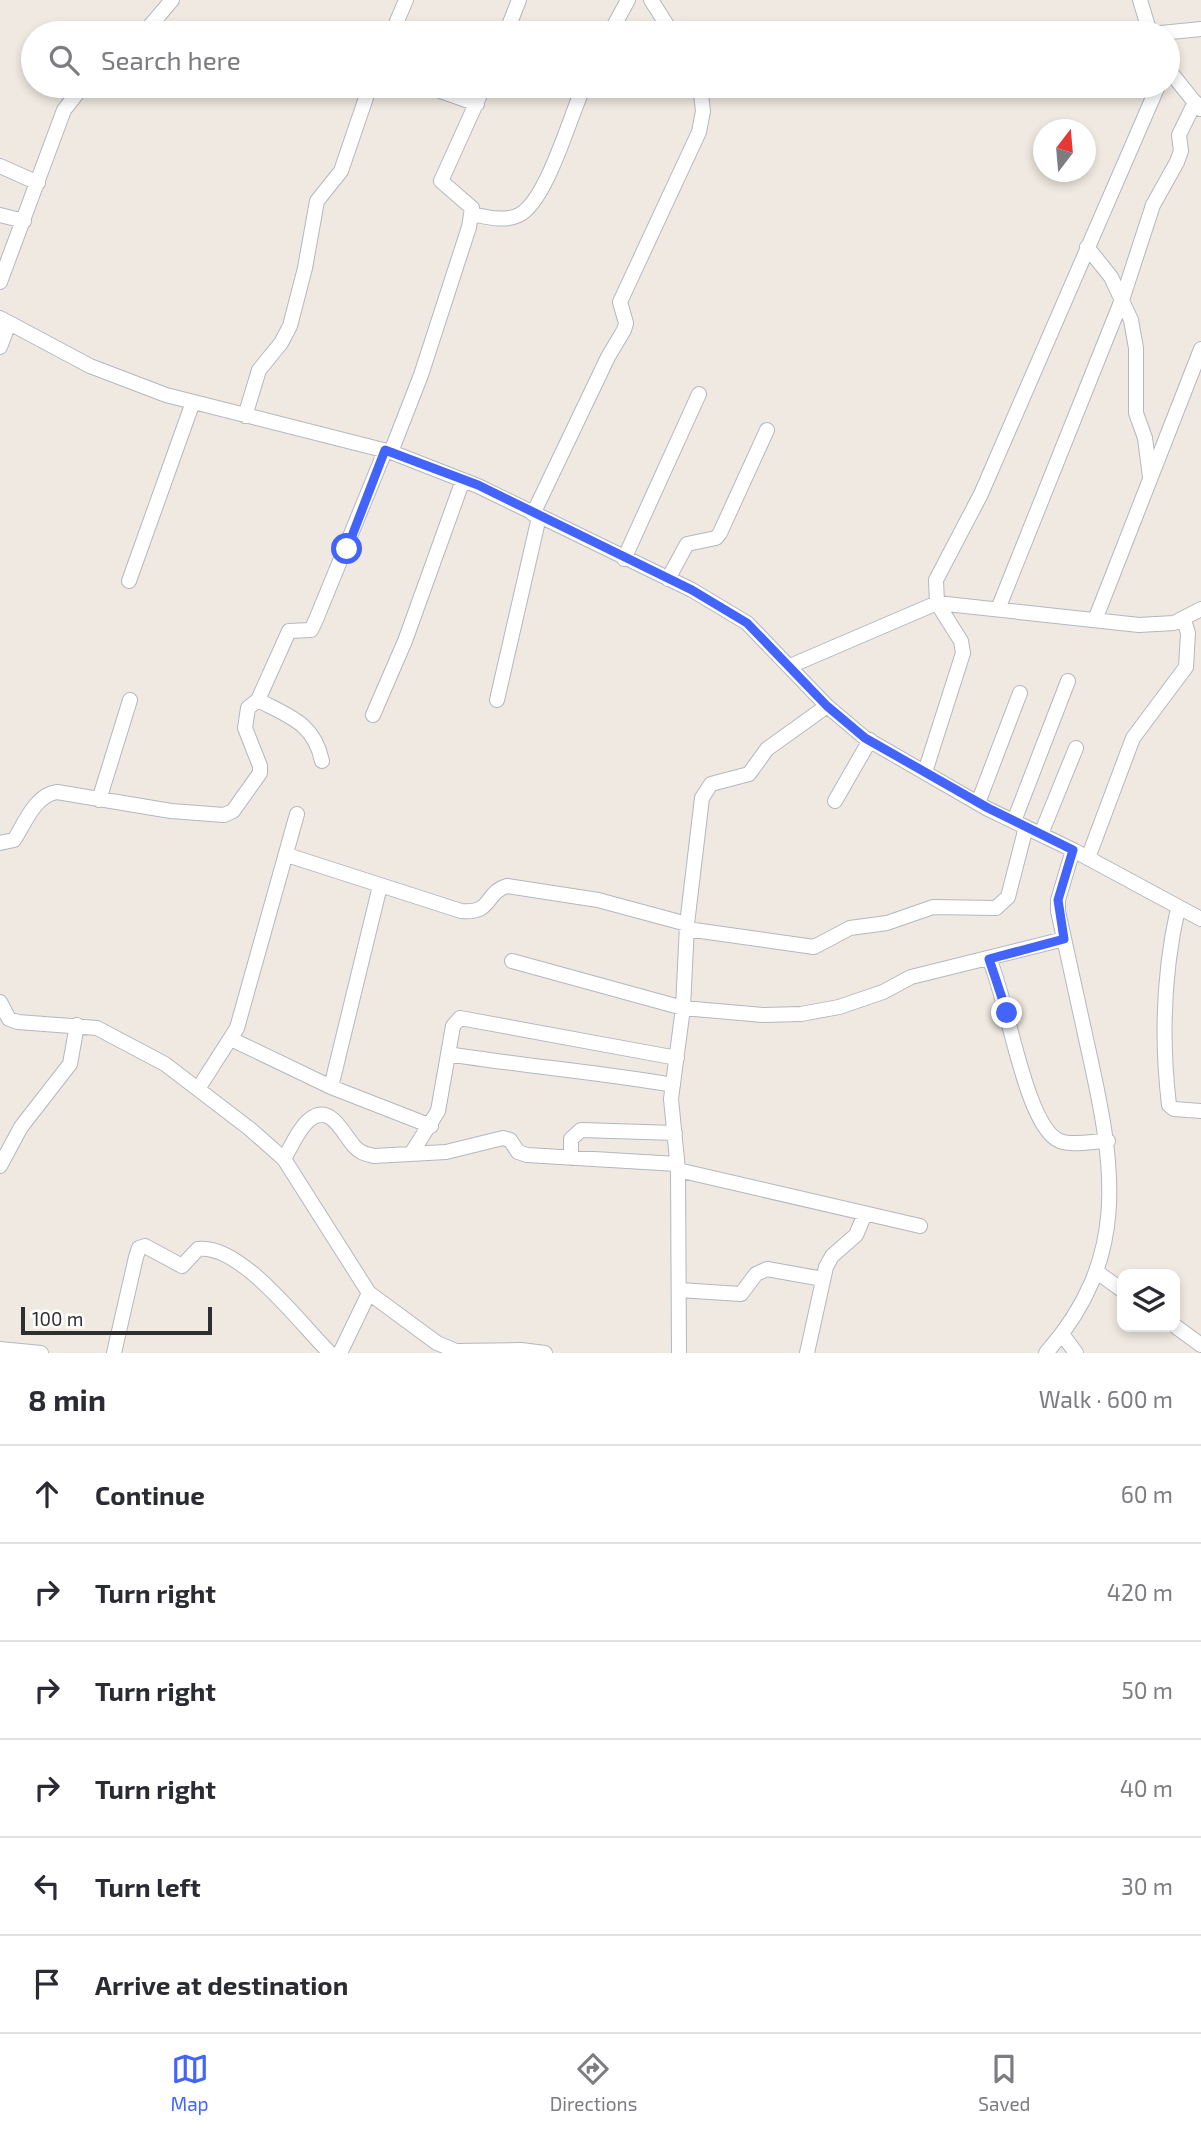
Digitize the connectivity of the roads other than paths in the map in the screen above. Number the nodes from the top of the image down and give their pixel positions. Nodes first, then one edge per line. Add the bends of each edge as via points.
1 (172, 0) edge
2 (405, 0) edge
3 (519, 0) edge
4 (628, 0) edge
5 (651, 0) edge
6 (1140, 0) edge
7 (154, 21) edge
8 (397, 21) edge
9 (511, 21) edge
10 (617, 21) edge
11 (664, 21) edge
12 (1146, 21) edge
13 (1201, 29) edge
14 (1180, 31) edge
15 (1180, 84) edge
16 (74, 98) edge
17 (366, 98) edge
18 (460, 98) edge
19 (479, 98) edge
20 (579, 98) edge
21 (702, 98) edge
22 (1153, 98) edge
23 (477, 104) junction
24 (1198, 106) edge
25 (0, 166) edge
26 (38, 183) junction
27 (471, 214) junction
28 (0, 215) edge
29 (24, 221) junction
30 (1087, 247) junction
31 (0, 282) edge
32 (1122, 297) junction
33 (5, 321) edge
34 (0, 347) edge
35 (1201, 349) edge
36 (699, 394) dead end
37 (193, 402) junction
38 (245, 416) junction
39 (767, 430) dead end
40 (388, 451) junction
41 (1150, 478) junction
42 (463, 480) junction
43 (536, 516) junction
44 (624, 559) junction
45 (668, 579) junction
46 (129, 581) dead end
47 (937, 603) junction
48 (998, 609) junction
49 (1201, 609) edge
50 (1184, 620) junction
51 (1096, 621) junction
52 (790, 666) junction
53 (1069, 681) dead end
54 (1020, 693) dead end
55 (130, 700) dead end
56 (258, 700) junction
57 (497, 700) dead end
58 (827, 706) junction
59 (373, 715) dead end
60 (870, 740) junction
61 (1076, 748) dead end
62 (322, 761) dead end
63 (925, 772) junction
64 (99, 800) junction
65 (835, 801) dead end
66 (978, 803) junction
67 (297, 814) dead end
68 (1020, 824) junction
69 (1041, 834) junction
70 (0, 843) edge
71 (1073, 850) junction
72 (287, 855) junction
73 (1088, 858) junction
74 (380, 886) junction
75 (1178, 908) junction
76 (1201, 919) edge
77 (687, 927) junction
78 (1064, 939) junction
79 (989, 959) junction
80 (512, 961) dead end
81 (0, 1002) edge
82 (683, 1008) junction
83 (77, 1025) junction
84 (231, 1038) junction
85 (448, 1054) junction
86 (677, 1058) junction
87 (673, 1085) junction
88 (331, 1087) junction
89 (198, 1090) junction
90 (1201, 1111) edge
91 (431, 1126) junction
92 (675, 1133) junction
93 (1108, 1141) junction
94 (411, 1154) junction
95 (570, 1158) junction
96 (284, 1159) junction
97 (0, 1167) edge
98 (678, 1167) junction
99 (864, 1213) junction
100 (920, 1226) dead end
101 (1097, 1272) junction
102 (823, 1279) junction
103 (1117, 1286) edge
104 (679, 1290) junction
105 (369, 1293) junction
106 (1180, 1330) edge
107 (1062, 1334) junction
108 (1201, 1345) edge
109 (0, 1349) edge
110 (446, 1350) edge
111 (41, 1353) edge
112 (114, 1353) edge
113 (330, 1353) edge
114 (340, 1353) edge
115 (545, 1353) edge
116 (679, 1353) edge
117 (807, 1353) edge
118 (1046, 1353) edge
119 (1076, 1353) edge

1 - 7 street
2 - 8 street
3 - 9 street
4 - 10 street
5 - 11 street
6 - 12 street
13 - 14 street
15 - 24 street
16 - 26 street via 64,110
17 - 38 street via 341,171 317,201 290,326 259,370
18 - 23 street
19 - 23 street
20 - 27 street via 547,178 529,209 505,219
21 - 43 street via 699,132 620,302 624,330
22 - 30 street
23 - 27 street via 441,181 469,204
24 - 32 street via 1182,122 1181,150 1153,205
25 - 26 street
26 - 29 street
27 - 40 street via 424,365
28 - 29 street
29 - 31 street
30 - 32 street
30 - 47 street via 981,494 936,580
32 - 41 street via 1136,348 1136,413
32 - 48 street
33 - 34 street
33 - 37 street via 90,366
35 - 41 street
36 - 44 street
37 - 38 street
37 - 46 street
38 - 40 street
39 - 45 street via 720,533 687,544
40 - 42 street
40 - 56 street via 316,622 311,630 289,631
41 - 51 street
42 - 43 street
42 - 59 street
43 - 44 street
43 - 57 street
44 - 45 street
45 - 52 street via 747,623
47 - 48 street
47 - 52 street
47 - 63 street via 961,641 963,653
48 - 51 street
49 - 50 street
50 - 51 street via 1159,626
50 - 73 street via 1186,667 1133,738
52 - 58 street
53 - 68 street
54 - 66 street
55 - 64 street
56 - 62 street via 308,728
56 - 64 street via 245,715 260,774 233,811 224,815 171,811
58 - 60 street
58 - 77 street via 767,749 749,774 719,780 706,788
60 - 63 street
60 - 65 street
61 - 69 street
63 - 66 street
64 - 70 street via 47,793 14,840
66 - 68 street
67 - 72 street
68 - 69 street
68 - 77 street via 1008,897 996,908 933,907 887,923 850,928 814,947
69 - 71 street
71 - 73 street
71 - 78 street via 1058,900
72 - 74 street
72 - 84 street
73 - 75 street
74 - 77 street via 436,905 475,912 507,886 598,900
74 - 88 street
75 - 76 street
75 - 90 street via 1164,985 1167,1093 1174,1109
77 - 82 street
78 - 79 street
78 - 93 street
79 - 82 street via 911,978 838,1007 801,1014 763,1016
79 - 93 street via 1025,1087 1051,1135 1066,1143
80 - 82 street
81 - 83 street via 9,1019 18,1022
82 - 86 street
83 - 89 street via 97,1028 165,1064
83 - 97 street via 70,1065 21,1127
84 - 88 street
84 - 89 street
85 - 86 street via 453,1026 460,1018
85 - 87 street
85 - 91 street
86 - 87 street
87 - 92 street
88 - 91 street
89 - 96 street
91 - 94 street
92 - 95 street via 581,1130 571,1139
92 - 98 street
93 - 101 street via 1111,1201
94 - 95 street via 446,1152 503,1138 527,1155
94 - 96 street via 363,1153 337,1122 323,1115 309,1119
95 - 98 street
96 - 105 street
98 - 99 street
98 - 104 street
99 - 100 street
99 - 102 street via 856,1235 832,1256
101 - 103 street
101 - 107 street
102 - 104 street via 766,1269 741,1294
102 - 117 street
104 - 116 street
105 - 110 street
105 - 114 street
106 - 108 street
107 - 118 street
107 - 119 street
109 - 111 street
110 - 115 street
112 - 113 street via 136,1257 145,1246 182,1266 198,1249 221,1253 289,1306

